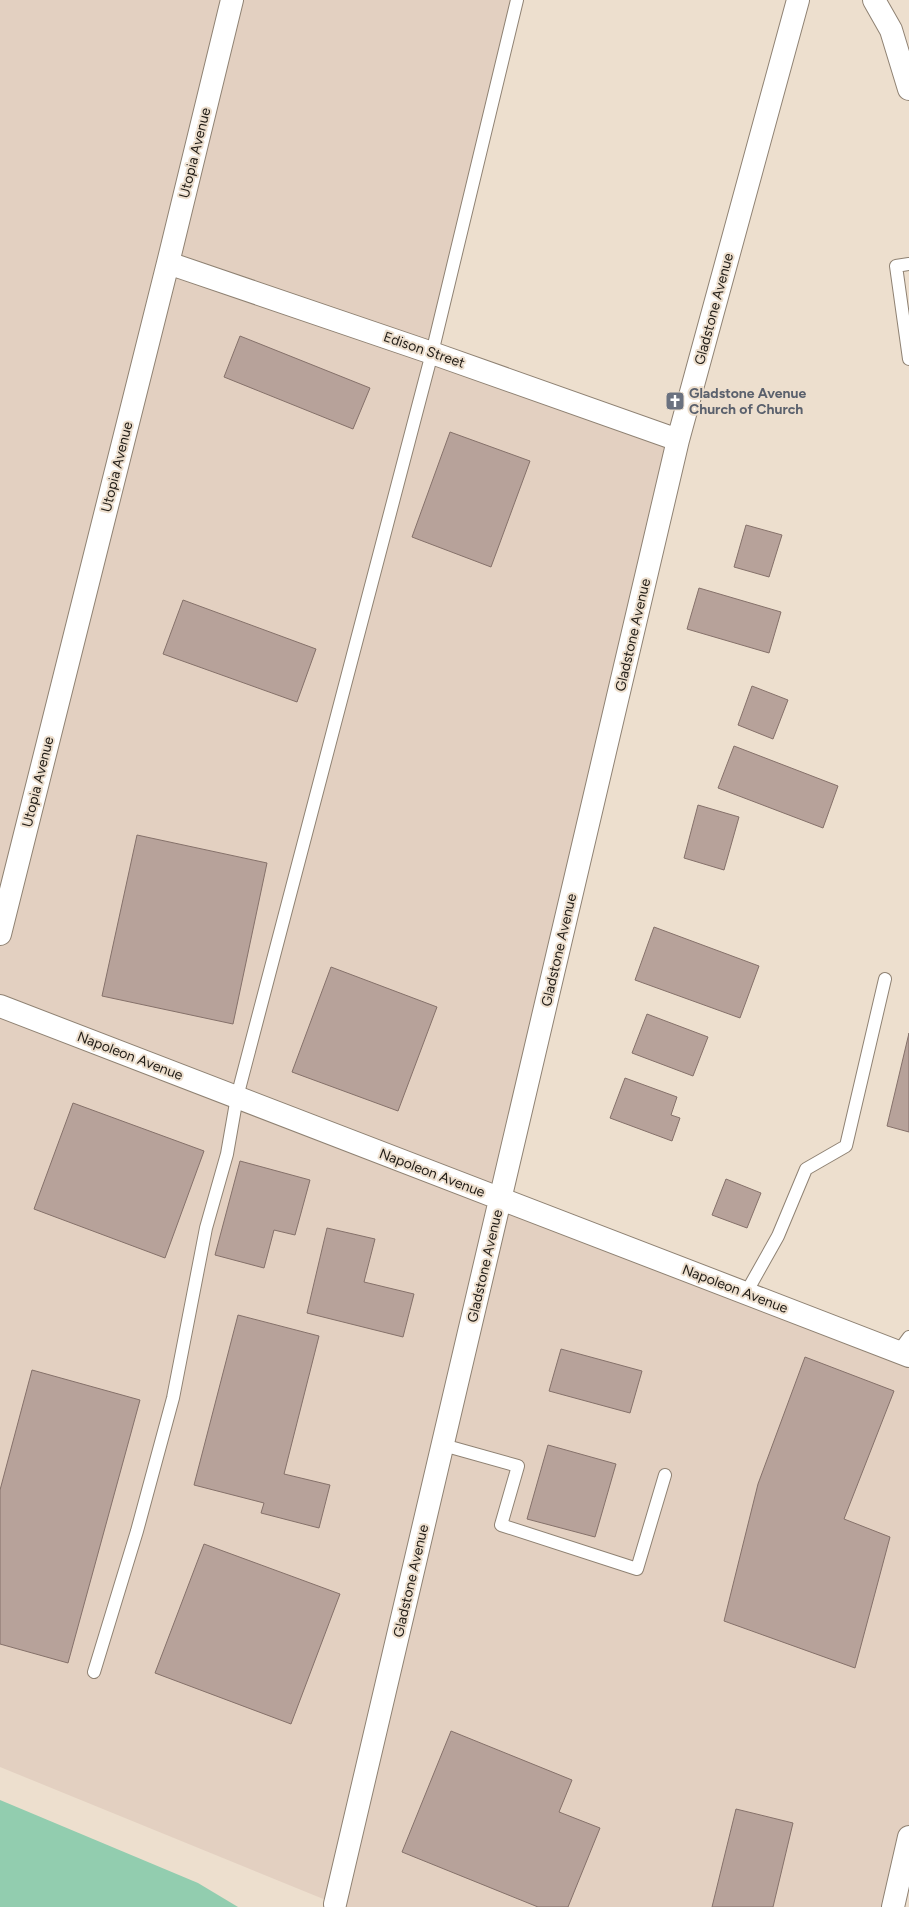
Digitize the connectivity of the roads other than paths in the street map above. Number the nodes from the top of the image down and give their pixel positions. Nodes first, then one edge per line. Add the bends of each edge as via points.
1 (232, 0) edge
2 (517, 0) edge
3 (798, 0) edge
4 (874, 0) edge
5 (909, 89) edge
6 (168, 263) junction
7 (909, 264) edge
8 (432, 353) junction
9 (909, 359) edge
10 (678, 440) junction
11 (0, 934) edge
12 (885, 979) dead end
13 (0, 1006) edge
14 (236, 1097) junction
15 (501, 1199) junction
16 (746, 1293) junction
17 (905, 1349) edge
18 (443, 1445) junction
19 (664, 1475) dead end
20 (94, 1672) dead end
21 (909, 1837) edge
22 (335, 1904) dead end
23 (893, 1907) edge

1 - 6 street, Utopia Avenue
2 - 8 lane
3 - 10 street, Gladstone Avenue
4 - 5 street via 891,30
6 - 8 street, Edison Street
6 - 11 street, Utopia Avenue
7 - 9 lane via 896,266
8 - 10 street, Edison Street
8 - 14 lane
10 - 15 street, Gladstone Avenue
12 - 16 lane via 846,1146 806,1169 778,1236
13 - 14 street, Napoleon Avenue
14 - 15 street, Napoleon Avenue
14 - 20 lane via 227,1154 206,1228 173,1398 137,1531
15 - 16 street, Napoleon Avenue
15 - 18 street, Gladstone Avenue
16 - 17 street, Napoleon Avenue
18 - 19 lane via 518,1466 502,1525 637,1569
18 - 22 street, Gladstone Avenue
21 - 23 street

